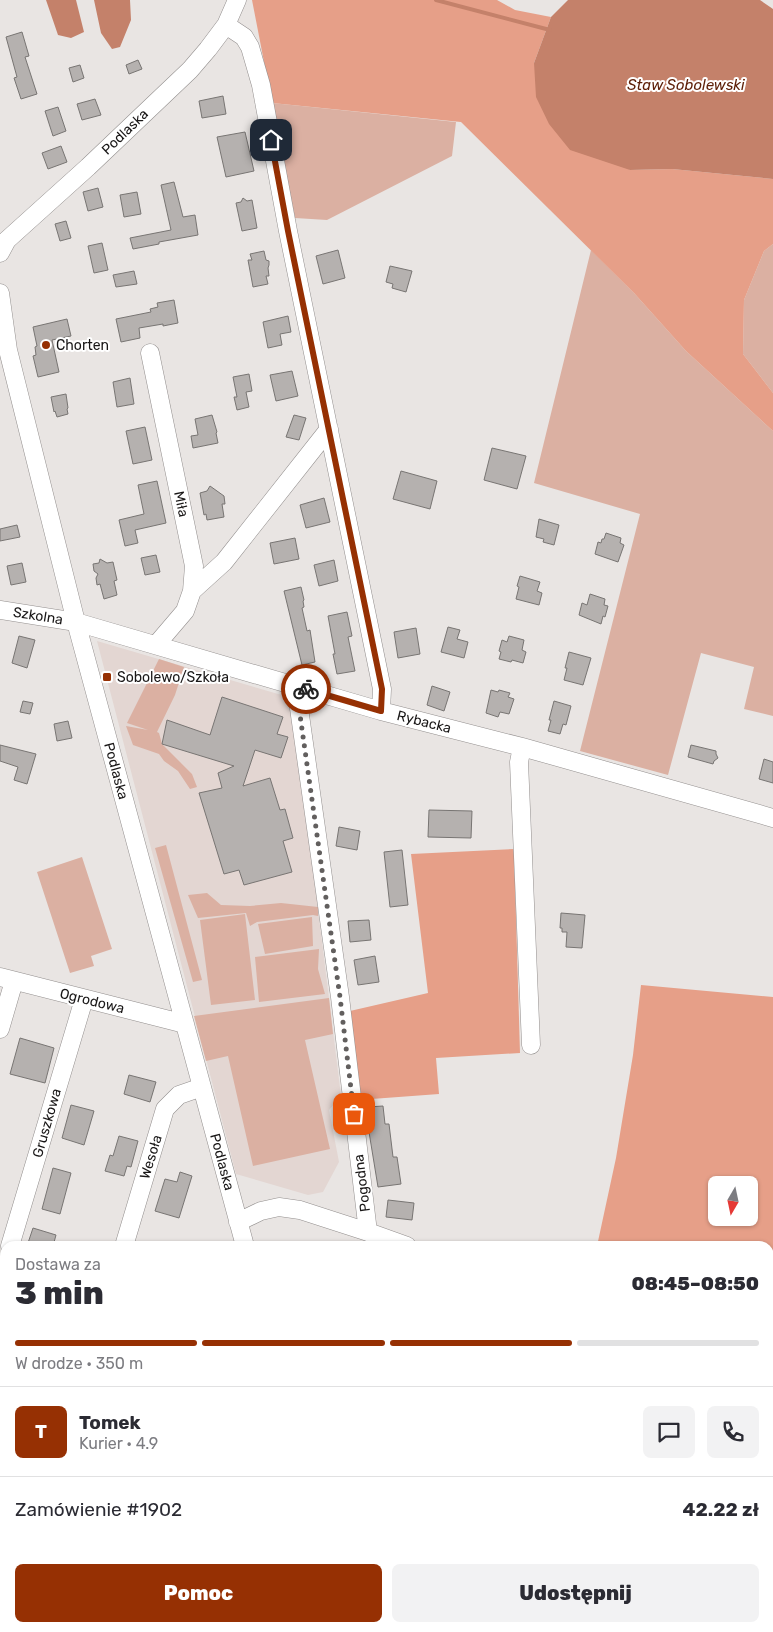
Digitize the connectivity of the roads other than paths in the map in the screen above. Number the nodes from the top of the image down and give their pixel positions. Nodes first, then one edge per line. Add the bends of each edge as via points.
1 (237, 0) edge
2 (226, 25) junction
3 (2, 243) edge
4 (0, 293) edge
5 (150, 353) dead end
6 (329, 429) junction
7 (192, 591) junction
8 (0, 610) edge
9 (76, 622) junction
10 (156, 645) junction
11 (302, 688) junction
12 (381, 711) junction
13 (522, 747) junction
14 (773, 818) edge
15 (7, 979) edge
16 (84, 999) junction
17 (184, 1024) junction
18 (0, 1029) edge
19 (531, 1046) dead end
20 (202, 1087) junction
21 (238, 1222) junction
22 (368, 1232) junction
23 (11, 1241) edge
24 (125, 1241) edge
25 (244, 1241) edge
26 (393, 1241) edge

1 - 2 street, Podlaska
2 - 3 street, Podlaska via 190,70
2 - 6 street via 244,37 250,47 261,85
4 - 9 street, Podlaska via 8,350
5 - 7 street, Miła via 194,566
6 - 7 street via 224,562
6 - 12 street via 382,689
7 - 10 street, Miła via 185,611
8 - 9 street, Szkolna
9 - 10 street, Rybacka
9 - 17 street, Podlaska
10 - 11 street, Rybacka
11 - 12 street, Rybacka
11 - 22 street, Pogodna via 298,701 340,997
12 - 13 street, Rybacka
13 - 14 street, Rybacka
13 - 19 street via 519,762
15 - 16 street, Ogrodowa
15 - 18 street
16 - 17 street, Ogrodowa
16 - 23 street, Gruszkowa
17 - 20 street, Podlaska
20 - 21 street, Podlaska
20 - 24 street, Wesoła via 179,1095 165,1109
21 - 22 street via 279,1206
21 - 25 street, Podlaska
22 - 26 street

